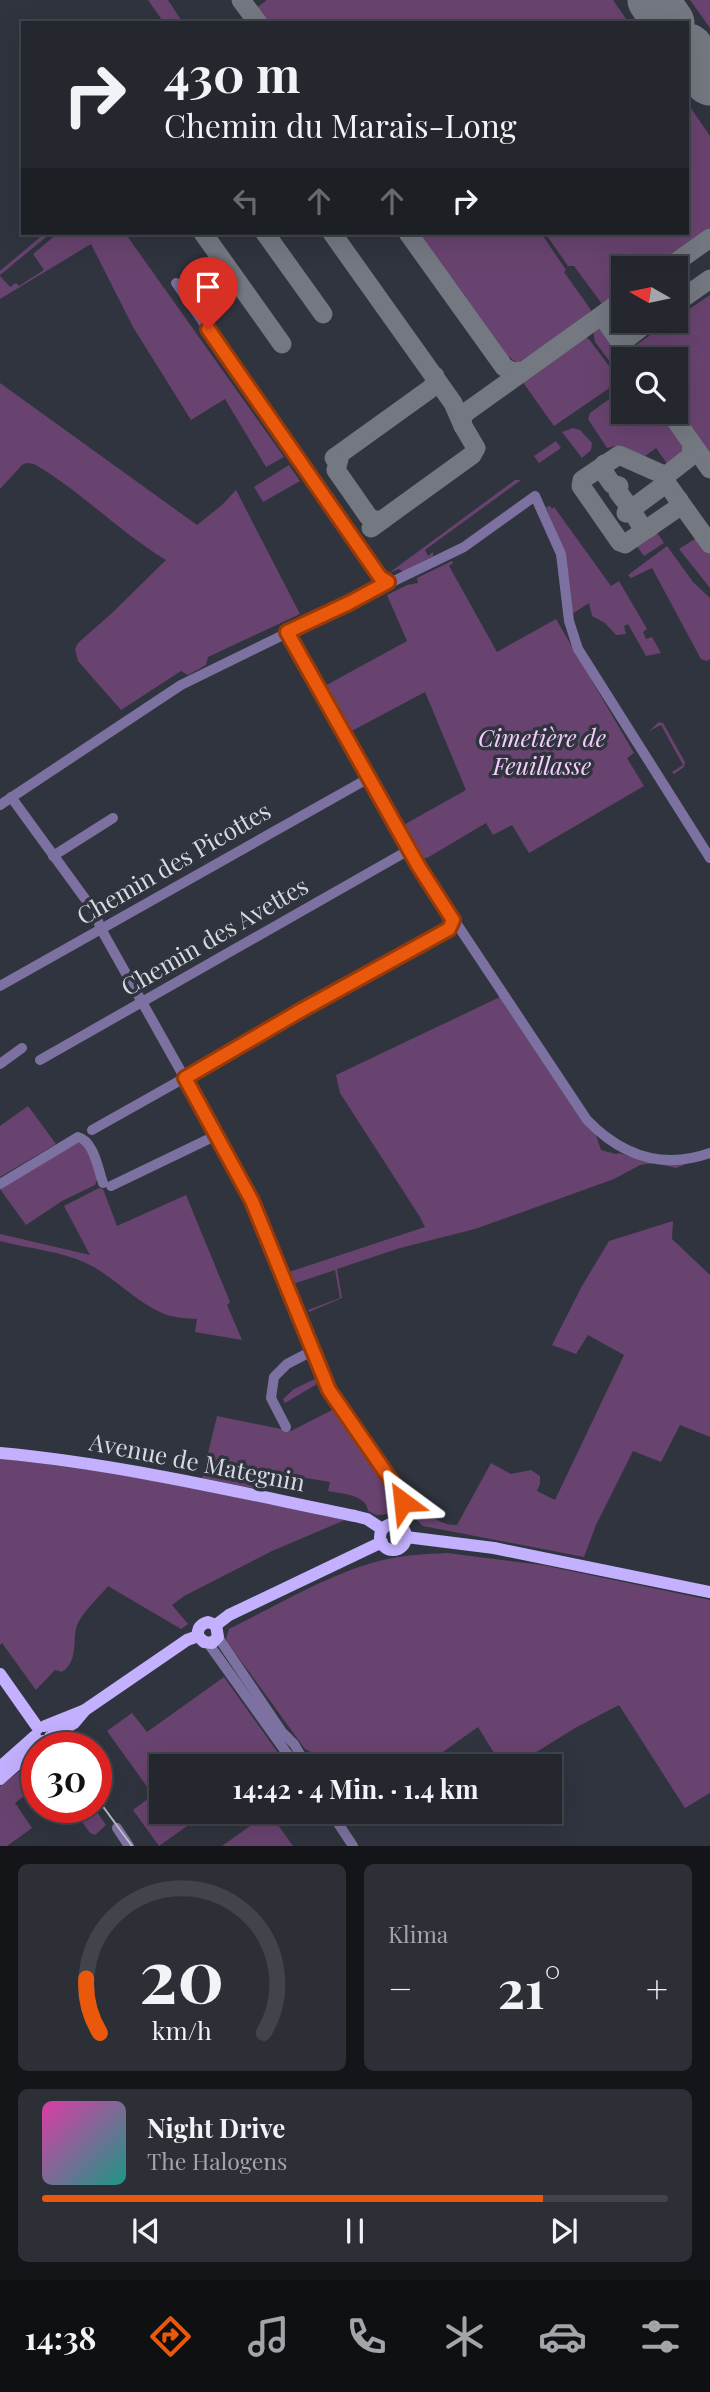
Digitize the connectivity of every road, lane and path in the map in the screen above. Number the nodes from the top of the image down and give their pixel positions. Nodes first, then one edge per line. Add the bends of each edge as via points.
1 (176, 283) dead end
2 (388, 582) junction
3 (287, 632) junction
4 (369, 778) junction
5 (11, 797) junction
6 (0, 805) edge
7 (113, 818) dead end
8 (410, 850) junction
9 (54, 856) junction
10 (710, 858) edge
11 (453, 920) junction
12 (102, 929) junction
13 (0, 986) edge
14 (142, 1002) junction
15 (22, 1048) dead end
16 (40, 1060) dead end
17 (0, 1064) edge
18 (185, 1078) junction
19 (92, 1130) dead end
20 (217, 1135) junction
21 (710, 1153) edge
22 (0, 1184) edge
23 (313, 1351) junction
24 (286, 1427) dead end
25 (0, 1452) edge
26 (397, 1524) junction
27 (382, 1536) junction
28 (406, 1537) junction
29 (710, 1592) edge
30 (210, 1636) junction
31 (0, 1674) edge
32 (41, 1732) edge
33 (48, 1732) edge
34 (21, 1750) edge
35 (288, 1754) edge
36 (301, 1754) edge
37 (21, 1756) edge
38 (0, 1767) edge
39 (0, 1779) edge
40 (339, 1824) edge
41 (117, 1828) dead end
42 (130, 1846) edge
43 (353, 1846) edge

1 - 2 street via 380,577
2 - 3 street
2 - 10 street via 464,547 535,496 561,554 569,621 578,649
3 - 4 street
3 - 5 street via 181,685
4 - 8 street
4 - 12 street, Chemin des Picottes
5 - 6 street
5 - 9 street
7 - 9 street
8 - 11 street
8 - 14 street, Chemin des Avettes
9 - 12 street
11 - 18 street via 449,929
11 - 21 street via 597,1130 622,1149 661,1160 689,1160
12 - 13 street, Chemin des Picottes
12 - 14 street
14 - 16 street, Chemin des Avettes
14 - 18 street
15 - 17 street
18 - 19 street
18 - 20 street
20 - 22 street via 107,1184 89,1144 78,1137
20 - 23 street via 252,1201
23 - 24 street via 287,1364 274,1377 271,1398
23 - 26 street via 332,1396 402,1497
25 - 27 main road, Avenue de Mategnin via 146,1473 355,1516 367,1519
26 - 27 main road via 390,1524
26 - 28 main road
27 - 28 main road via 387,1548 397,1549
27 - 30 main road via 229,1615
28 - 29 main road via 494,1548
30 - 33 main road via 187,1640 85,1710 74,1723
30 - 35 street
30 - 36 street
31 - 32 main road
34 - 38 main road
37 - 39 main road
40 - 43 street
41 - 42 street

